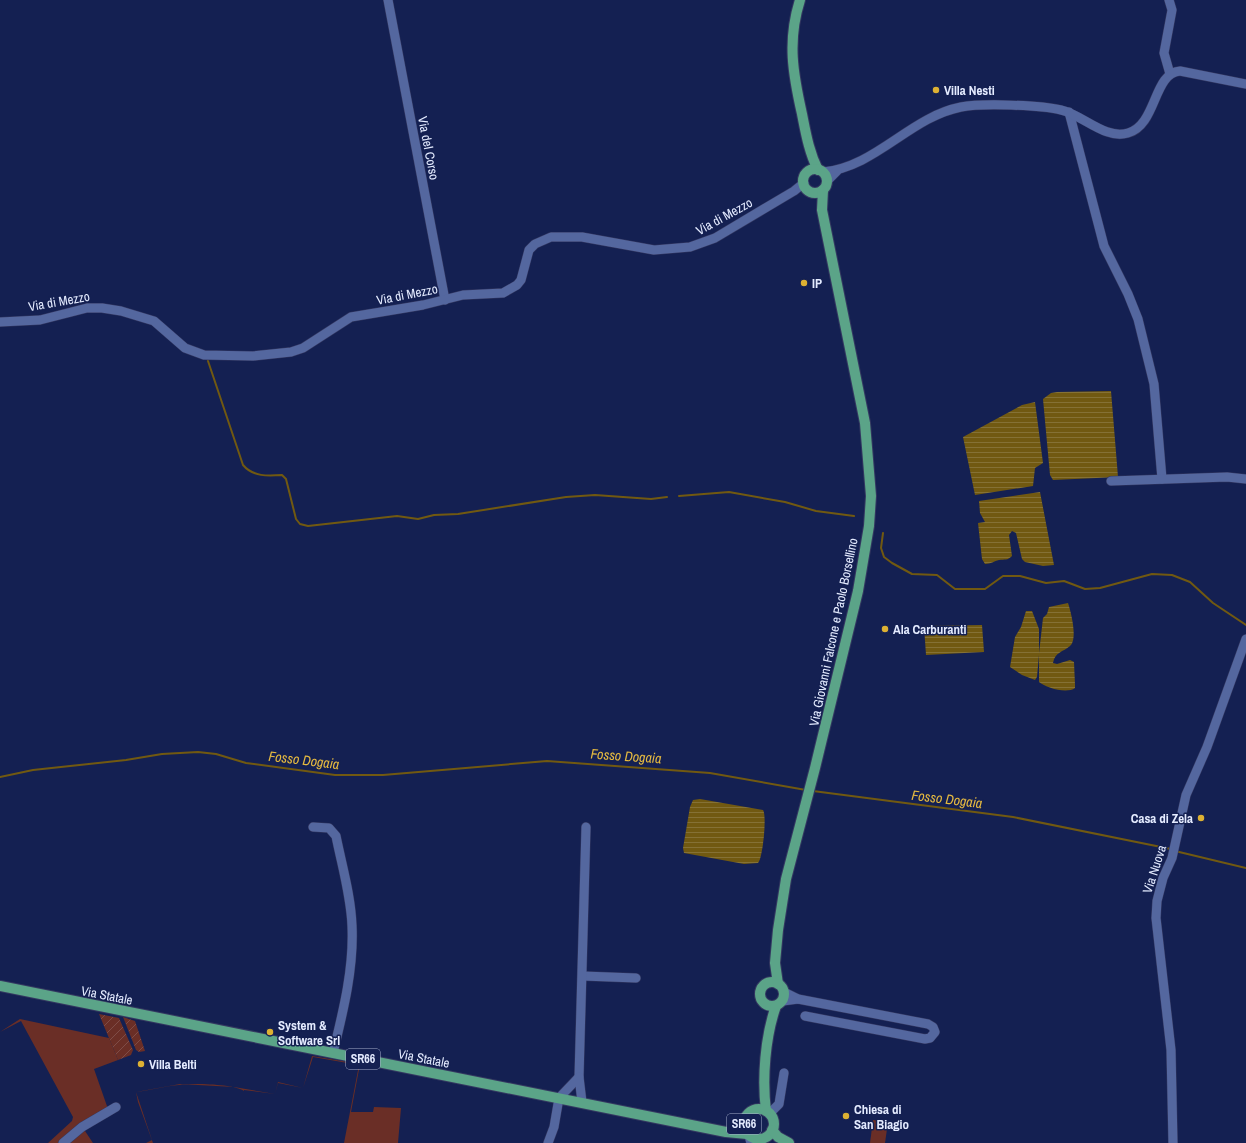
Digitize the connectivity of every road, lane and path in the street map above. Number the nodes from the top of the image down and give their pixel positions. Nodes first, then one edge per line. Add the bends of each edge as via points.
1 (388, 0) edge
2 (800, 0) edge
3 (1169, 0) edge
4 (1170, 74) junction
5 (1246, 84) edge
6 (1069, 112) junction
7 (810, 152) junction
8 (808, 172) junction
9 (823, 178) junction
10 (808, 188) junction
11 (822, 210) junction
12 (445, 300) junction
13 (0, 322) edge
14 (1162, 479) junction
15 (1246, 479) edge
16 (1111, 481) dead end
17 (1246, 639) edge
18 (313, 827) dead end
19 (586, 827) dead end
20 (775, 963) junction
21 (583, 976) junction
22 (636, 978) dead end
23 (766, 983) junction
24 (0, 986) edge
25 (780, 996) junction
26 (764, 1004) junction
27 (856, 1011) junction
28 (805, 1016) dead end
29 (770, 1026) junction
30 (854, 1026) junction
31 (333, 1053) junction
32 (784, 1073) dead end
33 (576, 1080) junction
34 (764, 1092) junction
35 (559, 1098) junction
36 (578, 1102) junction
37 (116, 1107) dead end
38 (756, 1110) junction
39 (768, 1113) junction
40 (744, 1121) junction
41 (726, 1132) junction
42 (758, 1137) edge
43 (63, 1143) edge
44 (548, 1143) edge
45 (780, 1143) edge
46 (789, 1143) edge
47 (1173, 1143) edge

1 - 12 street, Via del Corso
2 - 7 main road, Via Giovanni Falcone e Paolo Borsellino via 792,36 792,70
3 - 4 street via 1172,10 1164,53
4 - 5 street via 1180,71
4 - 6 street via 1144,122 1130,133 1110,133
6 - 9 street via 1038,107 961,107 941,113 878,152
6 - 14 street via 1104,246 1138,319 1154,384
7 - 8 main road, Via Giovanni Falcone e Paolo Borsellino
7 - 9 main road, Via Giovanni Falcone e Paolo Borsellino
8 - 9 main road
8 - 10 main road, Via Giovanni Falcone e Paolo Borsellino
9 - 10 main road
9 - 11 main road, Via Giovanni Falcone e Paolo Borsellino
10 - 11 main road, Via Giovanni Falcone e Paolo Borsellino
10 - 12 street, Via di Mezzo via 794,191 715,238 690,247 654,250 582,237 551,237 535,244 529,250 521,280 512,288 503,293 463,295
11 - 20 main road, Via Giovanni Falcone e Paolo Borsellino via 865,423 871,496 858,591 786,879
12 - 13 street, Via di Mezzo via 351,318 302,348 291,352 259,355 204,355 177,342 154,321 102,308 87,308 40,320
14 - 15 street
14 - 16 street
17 - 47 street, Via Nuova via 1186,795 1176,844 1157,901 1156,918 1172,1050
18 - 31 street via 329,828 336,836 350,903 352,961
19 - 21 street
20 - 23 main road, Via Giovanni Falcone e Paolo Borsellino
20 - 25 main road, Via Giovanni Falcone e Paolo Borsellino
21 - 22 street
21 - 33 street
23 - 25 main road via 771,982
23 - 26 main road, Via Giovanni Falcone e Paolo Borsellino via 760,993 760,999
24 - 31 main road, Via Statale / SR66
25 - 26 main road
25 - 27 street
25 - 29 main road, Via Giovanni Falcone e Paolo Borsellino
26 - 29 main road, Via Giovanni Falcone e Paolo Borsellino
27 - 30 street
27 - 30 street via 928,1024 935,1032 930,1038 925,1039
28 - 30 street
29 - 34 main road, Via Giovanni Falcone e Paolo Borsellino
31 - 35 main road, Via Statale / SR66
32 - 39 street via 779,1104
33 - 35 street
33 - 36 street
34 - 38 main road, Via Giovanni Falcone e Paolo Borsellino
34 - 39 main road, Via Giovanni Falcone e Paolo Borsellino
35 - 36 main road, Via Statale / SR66
35 - 44 street via 554,1127
36 - 41 main road, Via Statale / SR66
37 - 43 street via 82,1127
38 - 39 main road, SR66
38 - 40 main road, SR66 via 748,1114
39 - 42 main road, SR66 via 773,1120
40 - 41 main road, SR66
40 - 42 main road, SR66 via 744,1125
41 - 42 main road, Via Statale / SR66
42 - 45 main road, Via Statale / SR66
42 - 46 main road, SR66 via 778,1137

